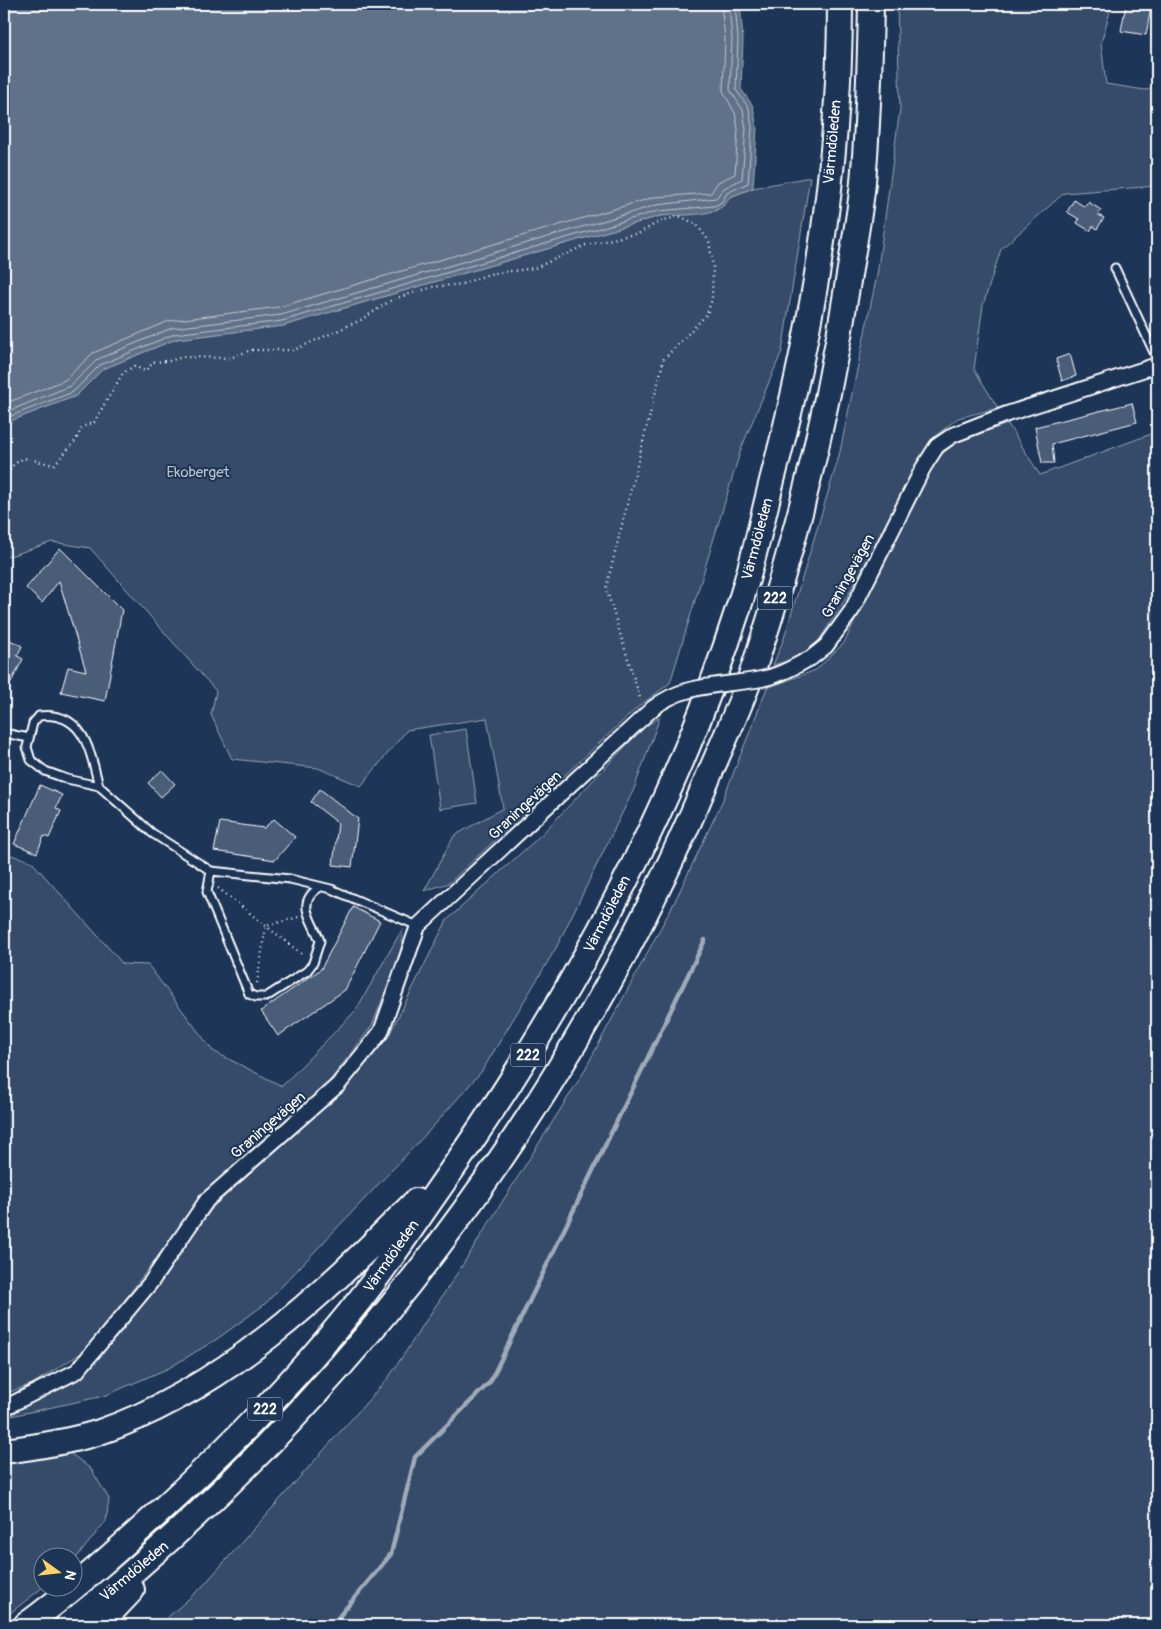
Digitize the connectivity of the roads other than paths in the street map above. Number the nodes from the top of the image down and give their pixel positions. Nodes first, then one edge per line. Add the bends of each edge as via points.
1 (871, 14) edge
2 (840, 15) edge
3 (1115, 268) dead end
4 (1157, 359) edge
5 (1157, 365) edge
6 (4, 733) edge
7 (28, 738) junction
8 (99, 786) junction
9 (210, 871) junction
10 (320, 887) junction
11 (418, 926) junction
12 (463, 1155) junction
13 (4, 1408) edge
14 (4, 1451) edge
15 (245, 1466) junction
16 (26, 1625) edge
17 (68, 1625) edge
18 (99, 1625) edge

1 - 15 highway, Värmdöleden / 222 via 862,185 837,353 809,482 753,671 679,846 578,1039 525,1125 405,1290 332,1376
2 - 12 highway, Värmdöleden / 222 via 832,151 821,247 786,427 740,604 692,735 633,864 588,953 528,1056
3 - 4 lane
5 - 11 street, Graningevägen, bridge via 1007,414 954,435 938,446 923,468 852,610 826,646 811,658 763,679 681,691 667,697
6 - 7 lane
7 - 8 lane via 31,760 45,770
7 - 8 lane via 39,716 52,715 73,724 87,742
8 - 9 lane via 152,833
9 - 10 lane via 290,879
9 - 10 lane via 207,892 245,986 255,997 266,996 307,971 313,963 320,941 307,914 308,899
10 - 11 lane
11 - 13 street, Graningevägen via 382,1032 338,1085 207,1200 150,1282 77,1371
12 - 14 highway via 353,1264 271,1335 203,1383 97,1432 46,1445
12 - 16 highway, Värmdöleden / 222 via 364,1295 281,1392 134,1535
15 - 17 highway, Värmdöleden / 222 via 168,1542
15 - 18 highway

